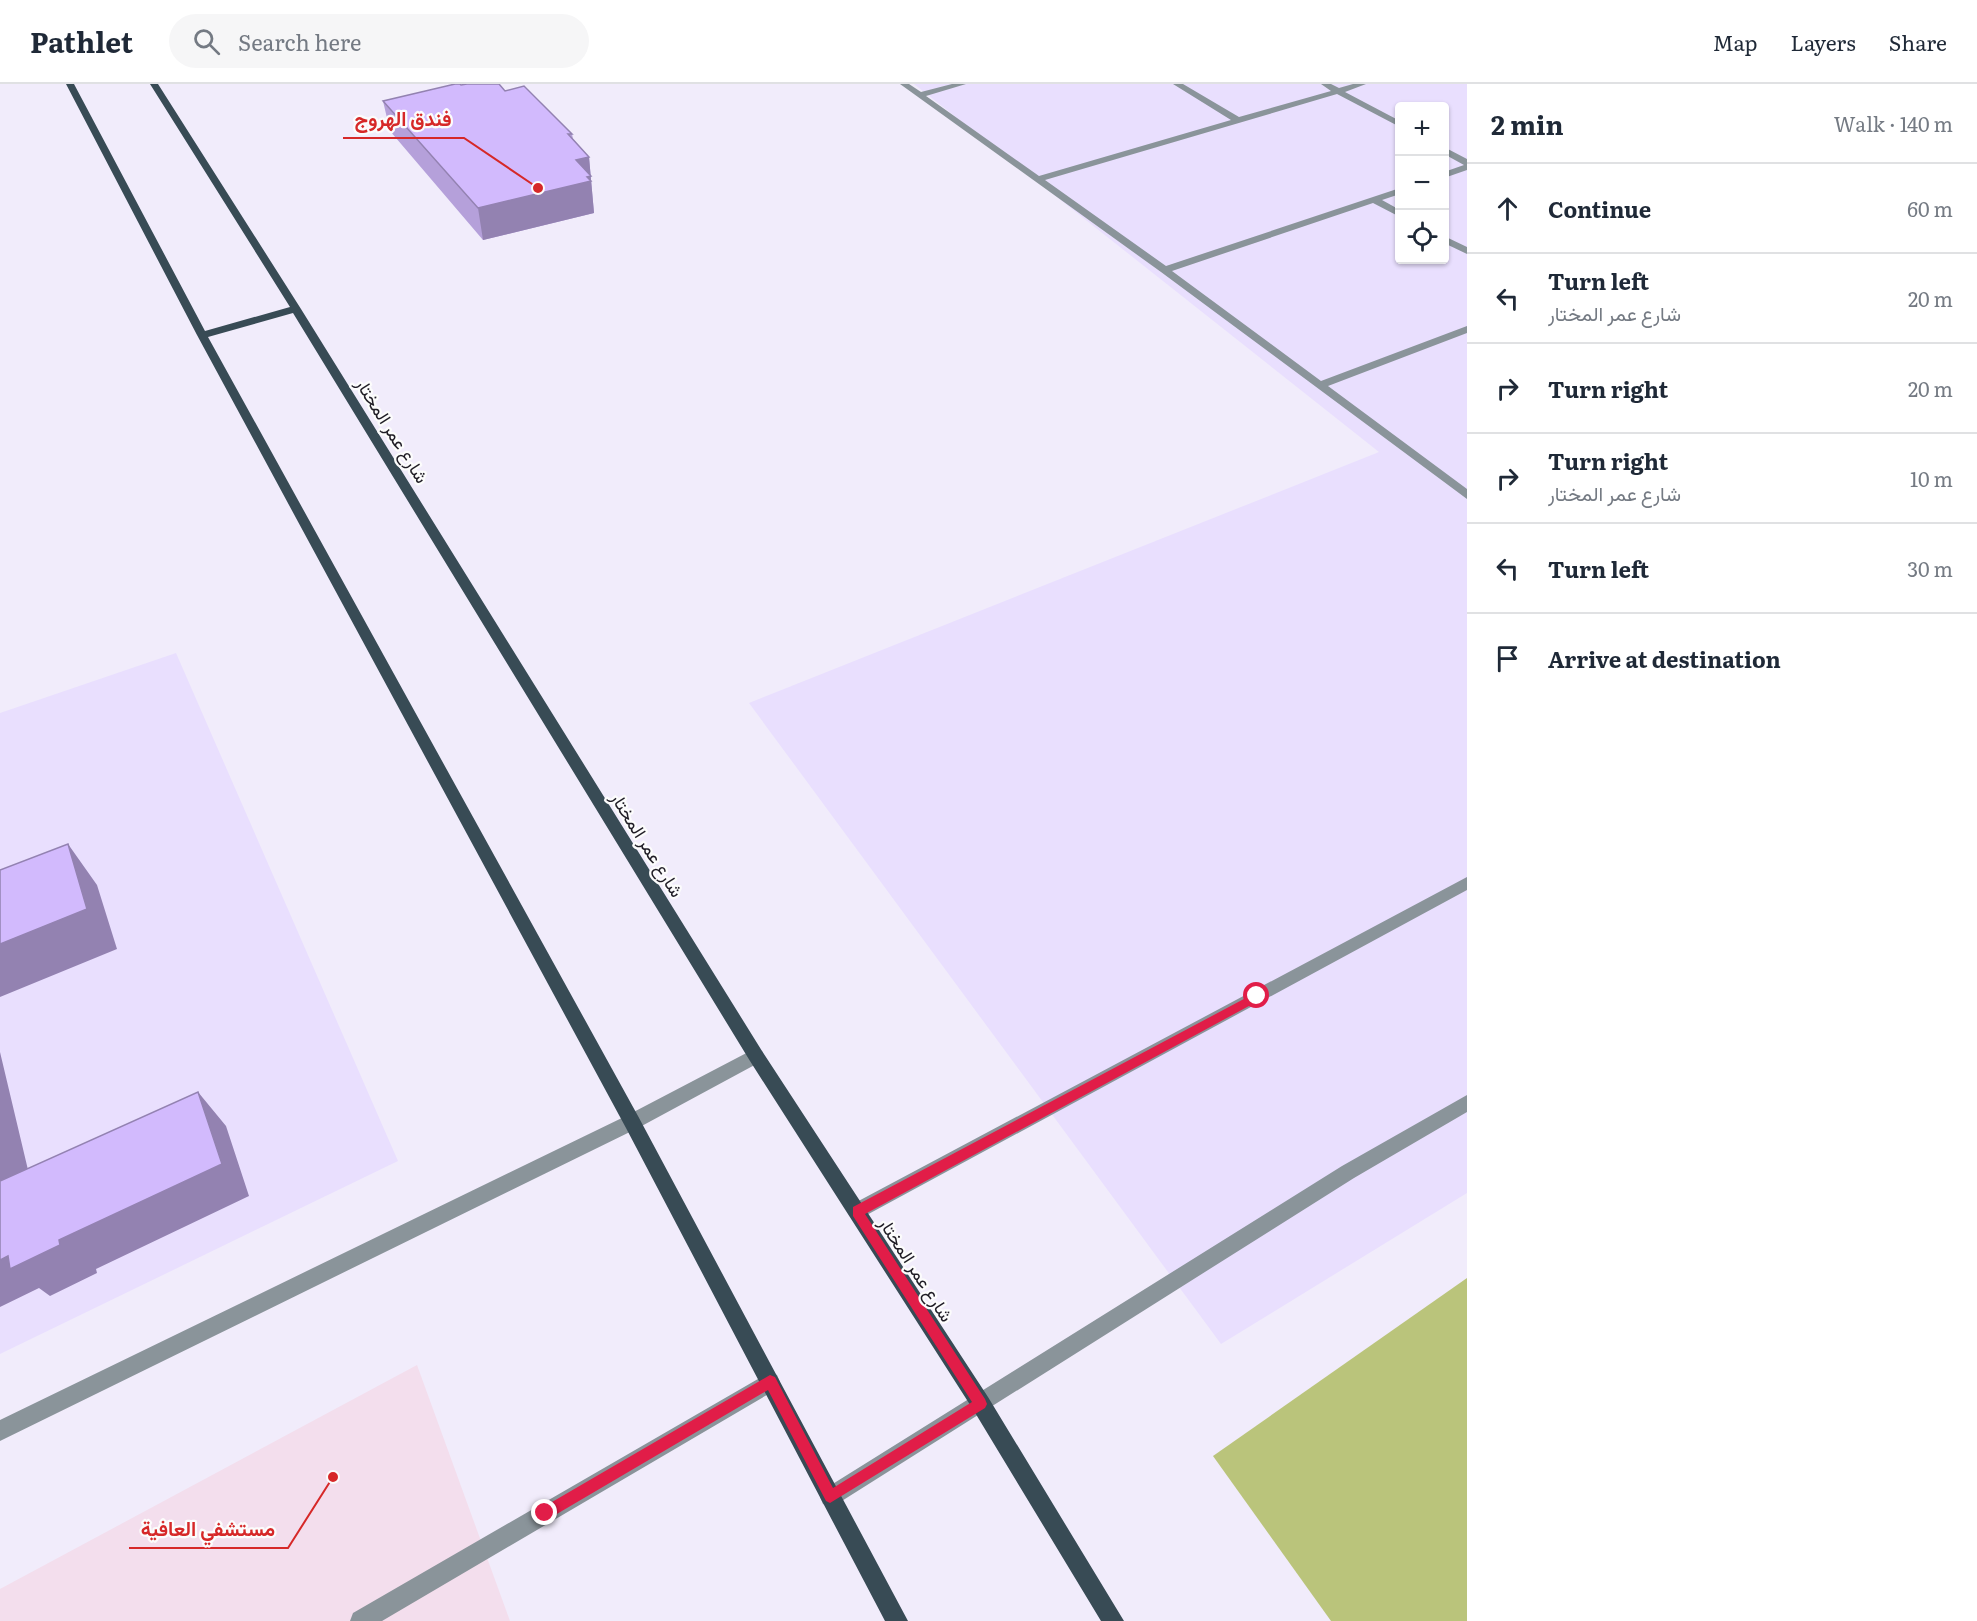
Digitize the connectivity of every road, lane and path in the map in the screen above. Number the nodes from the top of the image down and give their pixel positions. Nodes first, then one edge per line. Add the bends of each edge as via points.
1 (70, 84) edge
2 (154, 84) edge
3 (904, 84) edge
4 (962, 84) edge
5 (1177, 84) edge
6 (1325, 84) edge
7 (1362, 84) edge
8 (1338, 91) junction
9 (920, 95) junction
10 (1238, 120) junction
11 (1395, 122) edge
12 (1449, 153) edge
13 (1467, 165) edge
14 (1449, 173) edge
15 (1038, 179) junction
16 (1395, 193) edge
17 (1374, 200) junction
18 (1395, 211) edge
19 (1449, 242) edge
20 (1467, 251) edge
21 (1165, 270) junction
22 (296, 309) junction
23 (1467, 329) edge
24 (202, 335) junction
25 (1320, 385) junction
26 (1467, 495) edge
27 (1467, 883) edge
28 (756, 1056) junction
29 (1467, 1103) edge
30 (632, 1122) junction
31 (857, 1212) junction
32 (770, 1382) junction
33 (981, 1404) junction
34 (0, 1431) edge
35 (830, 1497) junction
36 (361, 1621) edge
37 (897, 1621) edge
38 (1113, 1621) edge

1 - 24 main road
2 - 22 main road, شارع عمر المختار
3 - 9 street
4 - 9 street
5 - 10 street
6 - 8 street
7 - 8 street
8 - 10 street
8 - 11 street
9 - 15 street
10 - 15 street
12 - 13 street
13 - 14 street
15 - 21 street
16 - 17 street
17 - 18 street
17 - 21 street
19 - 20 street
21 - 25 street
22 - 24 main road
22 - 28 main road, شارع عمر المختار
23 - 25 street
24 - 30 main road
25 - 26 street
27 - 31 street
28 - 30 street
28 - 31 main road, شارع عمر المختار
29 - 33 street via 1348,1172
30 - 32 main road
30 - 34 street
31 - 33 main road, شارع عمر المختار
32 - 35 main road
32 - 36 street
33 - 35 street
33 - 38 main road, شارع عمر المختار
35 - 37 main road

